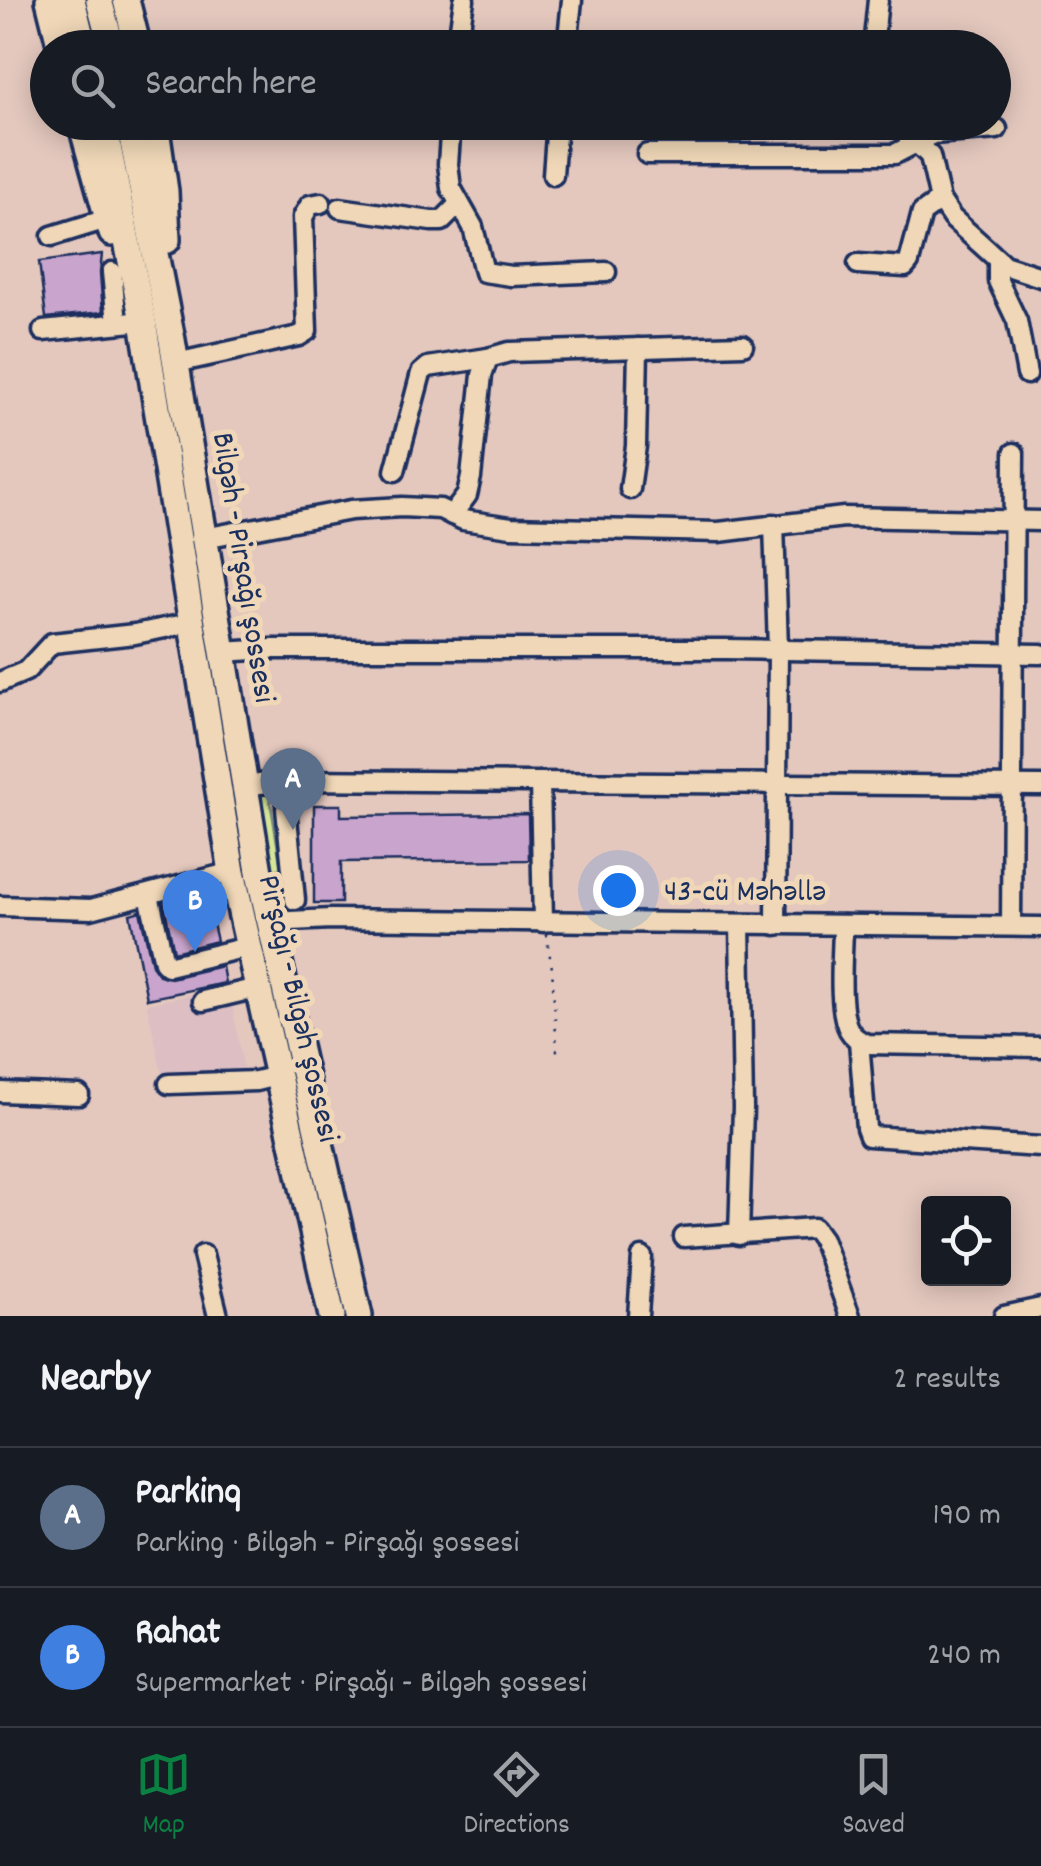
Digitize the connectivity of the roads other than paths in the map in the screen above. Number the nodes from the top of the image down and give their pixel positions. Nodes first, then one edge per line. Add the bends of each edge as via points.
1 (49, 0) edge
2 (72, 0) edge
3 (100, 0) edge
4 (126, 0) edge
5 (464, 0) edge
6 (572, 0) edge
7 (878, 0) edge
8 (57, 30) edge
9 (80, 30) edge
10 (108, 30) edge
11 (134, 30) edge
12 (460, 30) edge
13 (569, 30) edge
14 (875, 30) edge
15 (85, 140) edge
16 (105, 140) edge
17 (133, 140) edge
18 (157, 140) edge
19 (450, 140) edge
20 (556, 140) edge
21 (922, 140) edge
22 (918, 142) junction
23 (647, 154) dead end
24 (553, 175) dead end
25 (940, 200) junction
26 (320, 203) dead end
27 (458, 205) junction
28 (340, 208) dead end
29 (108, 219) junction
30 (52, 236) dead end
31 (998, 261) junction
32 (858, 264) dead end
33 (112, 272) dead end
34 (606, 272) dead end
35 (1041, 277) edge
36 (130, 322) junction
37 (43, 332) dead end
38 (743, 345) dead end
39 (638, 348) junction
40 (174, 352) junction
41 (488, 358) junction
42 (1027, 374) dead end
43 (1014, 453) dead end
44 (396, 471) dead end
45 (630, 490) dead end
46 (452, 515) junction
47 (1012, 521) junction
48 (1041, 521) edge
49 (774, 524) junction
50 (204, 538) junction
51 (190, 623) junction
52 (778, 650) junction
53 (222, 652) junction
54 (1011, 654) junction
55 (1041, 654) edge
56 (0, 682) edge
57 (540, 782) junction
58 (778, 783) junction
59 (244, 786) junction
60 (1011, 786) junction
61 (1041, 786) edge
62 (286, 808) dead end
63 (292, 867) junction
64 (232, 872) junction
65 (260, 878) junction
66 (149, 895) junction
67 (295, 900) dead end
68 (0, 906) edge
69 (543, 922) junction
70 (740, 924) junction
71 (776, 925) junction
72 (843, 925) junction
73 (270, 926) junction
74 (1012, 926) junction
75 (1041, 927) edge
76 (248, 948) junction
77 (257, 988) junction
78 (202, 1001) dead end
79 (859, 1040) junction
80 (1041, 1047) edge
81 (277, 1076) junction
82 (170, 1084) dead end
83 (0, 1092) edge
84 (79, 1095) dead end
85 (1041, 1147) edge
86 (739, 1235) junction
87 (684, 1237) dead end
88 (203, 1255) dead end
89 (642, 1257) dead end
90 (1041, 1308) edge
91 (218, 1316) edge
92 (332, 1316) edge
93 (359, 1316) edge
94 (638, 1316) edge
95 (850, 1316) edge
96 (1004, 1316) edge

1 - 8 highway
2 - 9 highway
3 - 10 highway
4 - 11 highway
5 - 12 street
6 - 13 street
7 - 14 street
15 - 29 highway
16 - 36 highway, Pirşağı - Bilgəh şossesi
17 - 40 highway, Bilgəh - Pirşağı şossesi
18 - 40 highway
19 - 27 street
20 - 24 street
21 - 22 street
22 - 23 street via 896,154
22 - 25 street via 930,156
25 - 31 street
25 - 32 street via 922,213 905,267
26 - 40 street via 303,217 307,331
27 - 28 street via 442,221
27 - 34 street via 473,227 484,272
29 - 30 street
29 - 36 highway
31 - 35 street
31 - 42 street via 998,282 1017,321
33 - 36 street
36 - 37 street
36 - 51 highway, Pirşağı - Bilgəh şossesi
38 - 39 street
39 - 41 street
39 - 45 street
40 - 50 highway, Bilgəh - Pirşağı şossesi
41 - 44 street via 420,374
41 - 46 street via 467,494
43 - 47 street
46 - 49 street via 512,527 719,532
46 - 50 street via 429,508 351,510
47 - 48 street
47 - 49 street via 844,517
47 - 54 street
49 - 52 street
50 - 53 highway, Bilgəh - Pirşağı şossesi
51 - 56 street via 52,643 26,671
51 - 64 highway, Pirşağı - Bilgəh şossesi
52 - 53 street
52 - 54 street
52 - 58 street
53 - 59 highway, Bilgəh - Pirşağı şossesi
54 - 55 street
54 - 60 street
57 - 58 street
57 - 59 street via 291,780
57 - 69 street
58 - 60 street
58 - 71 street
59 - 65 highway, Bilgəh - Pirşağı şossesi
60 - 61 street
60 - 74 street
62 - 63 street
63 - 65 street
63 - 67 street
64 - 66 street
64 - 76 highway, Pirşağı - Bilgəh şossesi
65 - 73 highway, Bilgəh - Pirşağı şossesi
66 - 68 street via 90,909
66 - 76 street via 168,966
69 - 70 street, 43-cü Məhəllə
69 - 73 street, 43-cü Məhəllə via 308,919
70 - 71 street, 43-cü Məhəllə
70 - 86 street
71 - 72 street, 43-cü Məhəllə
72 - 74 street, 43-cü Məhəllə
72 - 79 street via 844,1015
73 - 93 highway, Bilgəh - Pirşağı şossesi
74 - 75 street, 43-cü Məhəllə
76 - 77 highway, Pirşağı - Bilgəh şossesi
77 - 78 street
77 - 81 highway, Pirşağı - Bilgəh şossesi
79 - 80 street
79 - 85 street via 869,1136
81 - 82 street
81 - 92 highway, Pirşağı - Bilgəh şossesi
83 - 84 street
86 - 87 street
86 - 95 street via 814,1228
88 - 91 street
89 - 94 street
90 - 96 street

